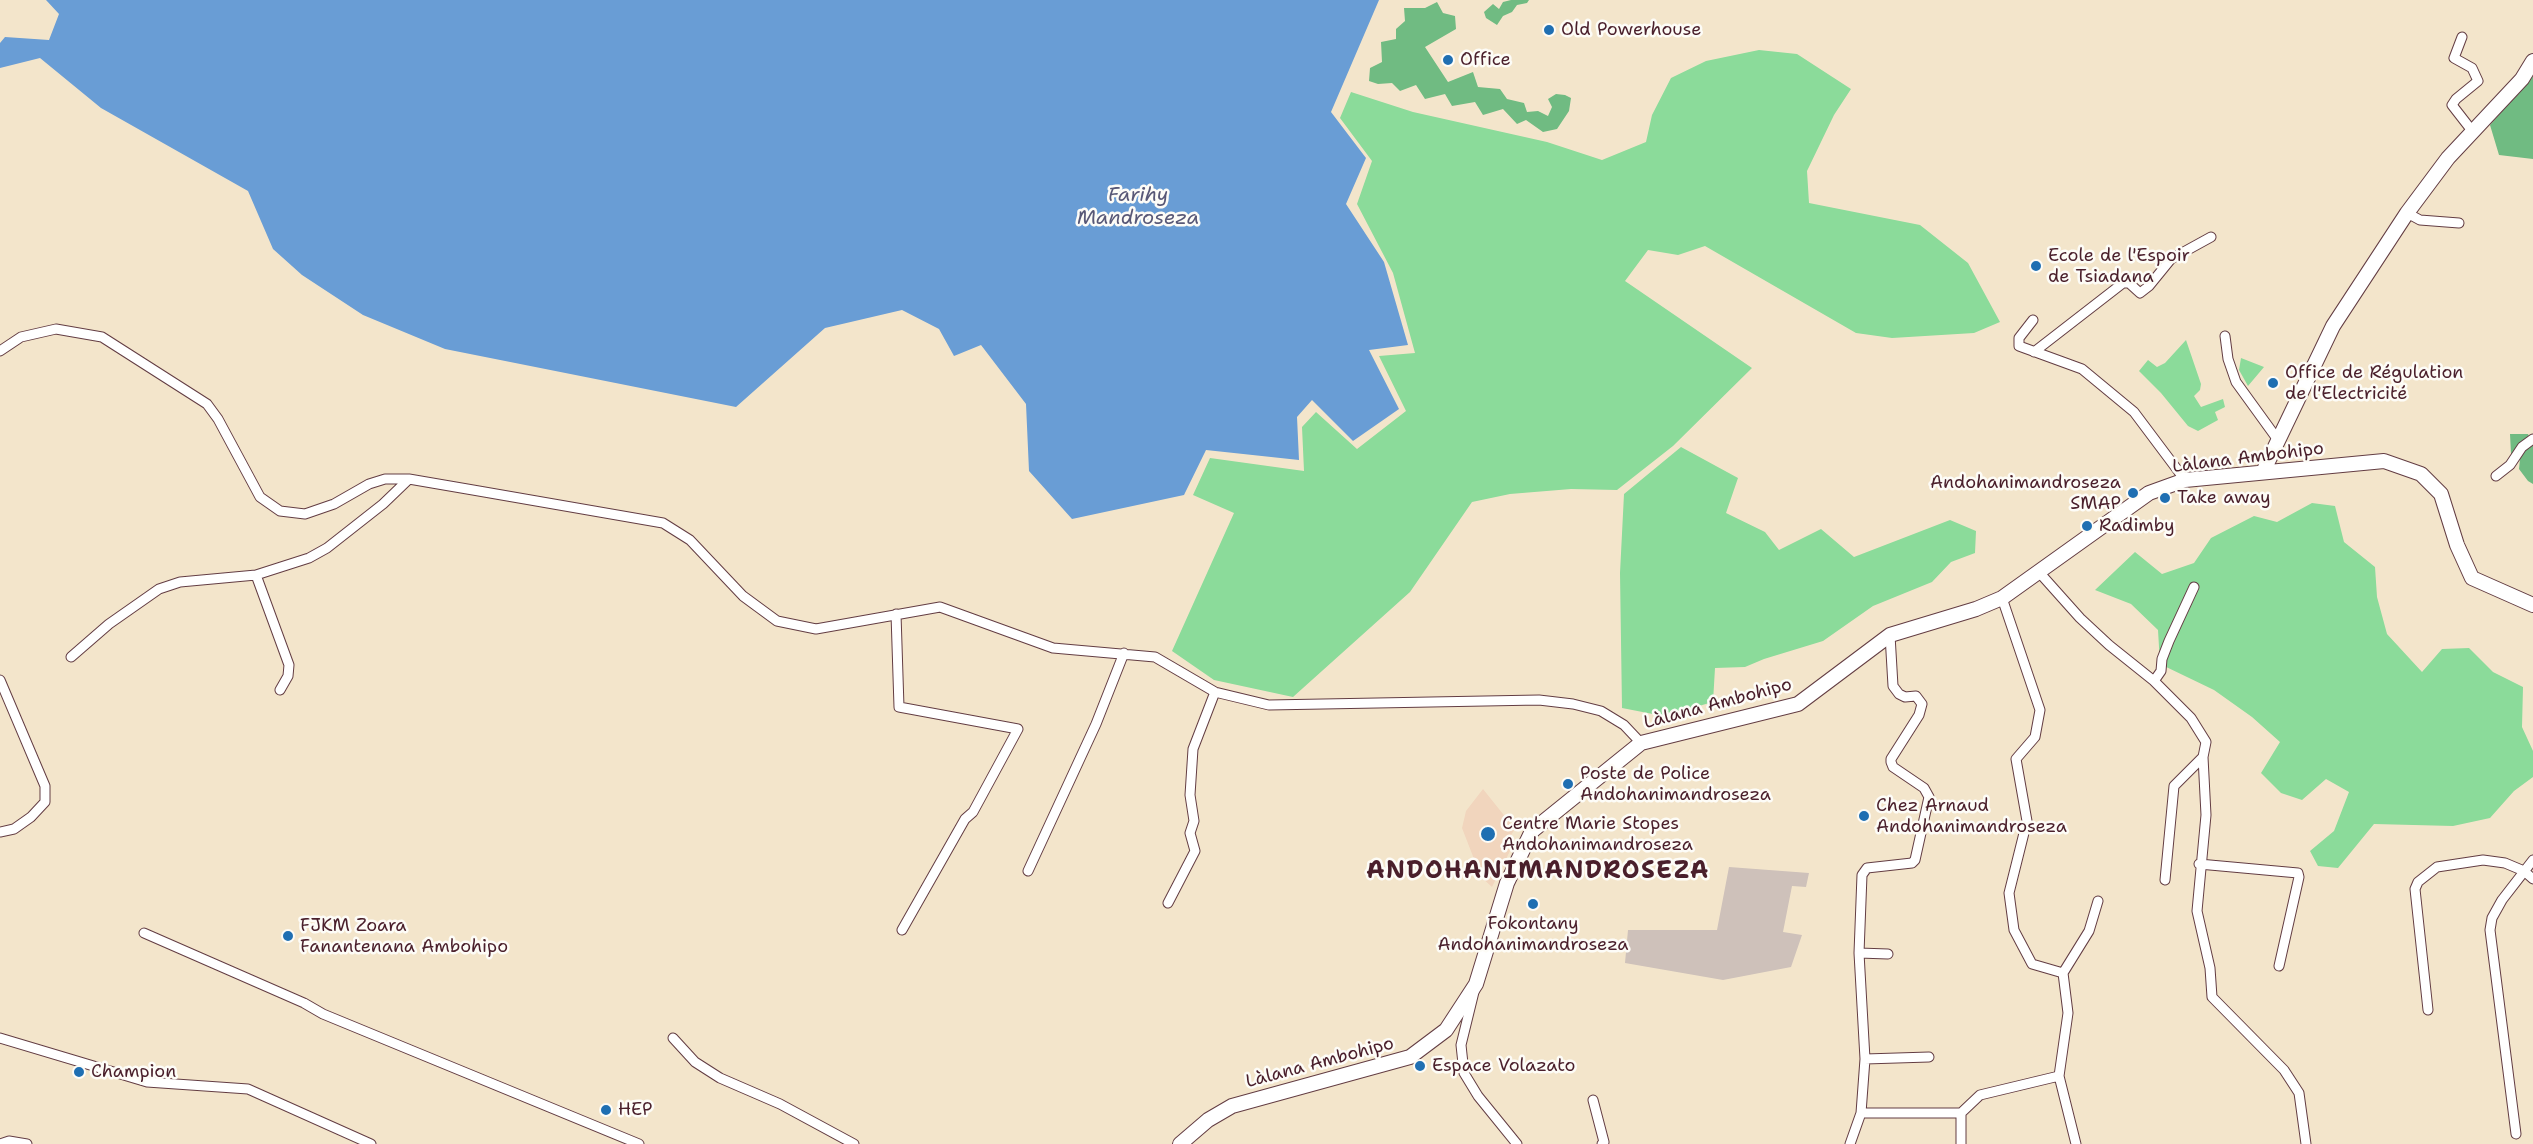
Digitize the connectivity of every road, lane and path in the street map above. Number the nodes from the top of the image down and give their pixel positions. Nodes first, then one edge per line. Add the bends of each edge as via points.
1 (2462, 37) dead end
2 (2533, 61) edge
3 (2473, 132) junction
4 (2407, 213) junction
5 (2459, 223) dead end
6 (2211, 237) dead end
7 (2033, 320) dead end
8 (2225, 336) dead end
9 (0, 351) edge
10 (2034, 352) junction
11 (2533, 439) edge
12 (2278, 440) junction
13 (2263, 472) junction
14 (2496, 476) dead end
15 (409, 479) junction
16 (2185, 480) junction
17 (2038, 571) junction
18 (256, 575) junction
19 (2194, 587) dead end
20 (2002, 598) junction
21 (2533, 605) edge
22 (896, 614) junction
23 (1890, 635) junction
24 (1124, 653) junction
25 (71, 657) dead end
26 (0, 680) edge
27 (2154, 681) junction
28 (280, 690) dead end
29 (1215, 692) junction
30 (1641, 743) junction
31 (2203, 757) junction
32 (0, 832) edge
33 (2533, 860) edge
34 (2199, 864) junction
35 (1028, 871) dead end
36 (2524, 871) junction
37 (2165, 879) dead end
38 (2533, 879) edge
39 (2098, 901) dead end
40 (1168, 903) dead end
41 (902, 930) dead end
42 (144, 933) dead end
43 (1859, 953) junction
44 (1888, 954) dead end
45 (2279, 966) dead end
46 (2063, 973) junction
47 (1476, 984) junction
48 (2428, 1010) dead end
49 (0, 1038) edge
50 (673, 1038) dead end
51 (1929, 1057) dead end
52 (1865, 1059) junction
53 (2059, 1076) junction
54 (1593, 1100) dead end
55 (1861, 1113) junction
56 (1961, 1113) junction
57 (2516, 1134) dead end
58 (0, 1144) edge
59 (27, 1144) edge
60 (371, 1144) edge
61 (639, 1144) edge
62 (855, 1144) edge
63 (1180, 1144) edge
64 (1517, 1144) edge
65 (1602, 1144) edge
66 (1850, 1144) edge
67 (1961, 1144) edge
68 (2076, 1144) edge
69 (2306, 1144) edge

1 - 3 street via 2454,58 2472,68 2478,81 2452,105
2 - 3 street via 2522,79
3 - 4 street
4 - 5 street via 2421,220
4 - 12 street via 2333,326
6 - 10 street via 2171,259 2140,293 2123,283
7 - 10 street via 2018,343
8 - 12 street via 2236,382
9 - 15 street via 21,337 56,329 102,337 207,404 260,497 280,511 305,514 334,504 369,484
10 - 16 street via 2082,369 2133,412
11 - 14 street
12 - 13 street
13 - 16 street, Làlana Ambohipo
13 - 21 street, Làlana Ambohipo via 2384,461 2421,474 2441,494 2472,578
15 - 18 street via 327,548
15 - 22 street via 663,523 690,540 743,596 777,621 816,629
16 - 17 street, Làlana Ambohipo via 2149,493
17 - 20 street, Làlana Ambohipo
17 - 27 street via 2080,618
18 - 25 street via 180,582 159,589
18 - 28 street via 289,665
19 - 27 street
20 - 23 street, Làlana Ambohipo
20 - 46 street via 2040,710 2035,736 2016,759 2027,822 2008,893 2014,930 2032,963
22 - 24 street via 940,607 1053,648
22 - 41 street via 898,707 1018,729
23 - 30 street, Làlana Ambohipo via 1797,704
23 - 43 street via 1893,686 1905,697 1916,696 1922,704 1890,759 1893,767 1924,788 1929,797 1915,860 1867,868 1862,875
24 - 29 street via 1155,657
24 - 35 street
26 - 32 street via 45,786 45,802 32,817 14,829
27 - 31 street via 2191,718 2206,742
29 - 30 street via 1269,705 1539,700 1573,704 1601,711 1624,725
29 - 40 street via 1193,749 1190,795 1194,820 1190,833 1195,851
30 - 47 street, Làlana Ambohipo via 1532,831 1508,883
31 - 34 street via 2206,815
31 - 37 street via 2175,786
33 - 36 street
34 - 45 street via 2298,873
34 - 69 street via 2197,911 2210,968 2212,997 2284,1070 2299,1094
36 - 38 street
36 - 48 street via 2483,860 2437,867 2418,882 2415,889
36 - 57 street via 2492,918 2490,930
39 - 46 street via 2089,931
42 - 61 street via 323,1014
43 - 44 street
43 - 52 street
46 - 53 street via 2068,1013
47 - 63 street, Làlana Ambohipo via 1446,1030 1410,1057 1232,1106
47 - 64 street via 1461,1044 1464,1073
49 - 60 street via 147,1082 248,1089
50 - 62 street via 695,1062 720,1078
51 - 52 street
52 - 55 street
53 - 56 street via 1980,1095
53 - 68 street
54 - 65 street
55 - 56 street
55 - 66 street
56 - 67 street
58 - 59 street

